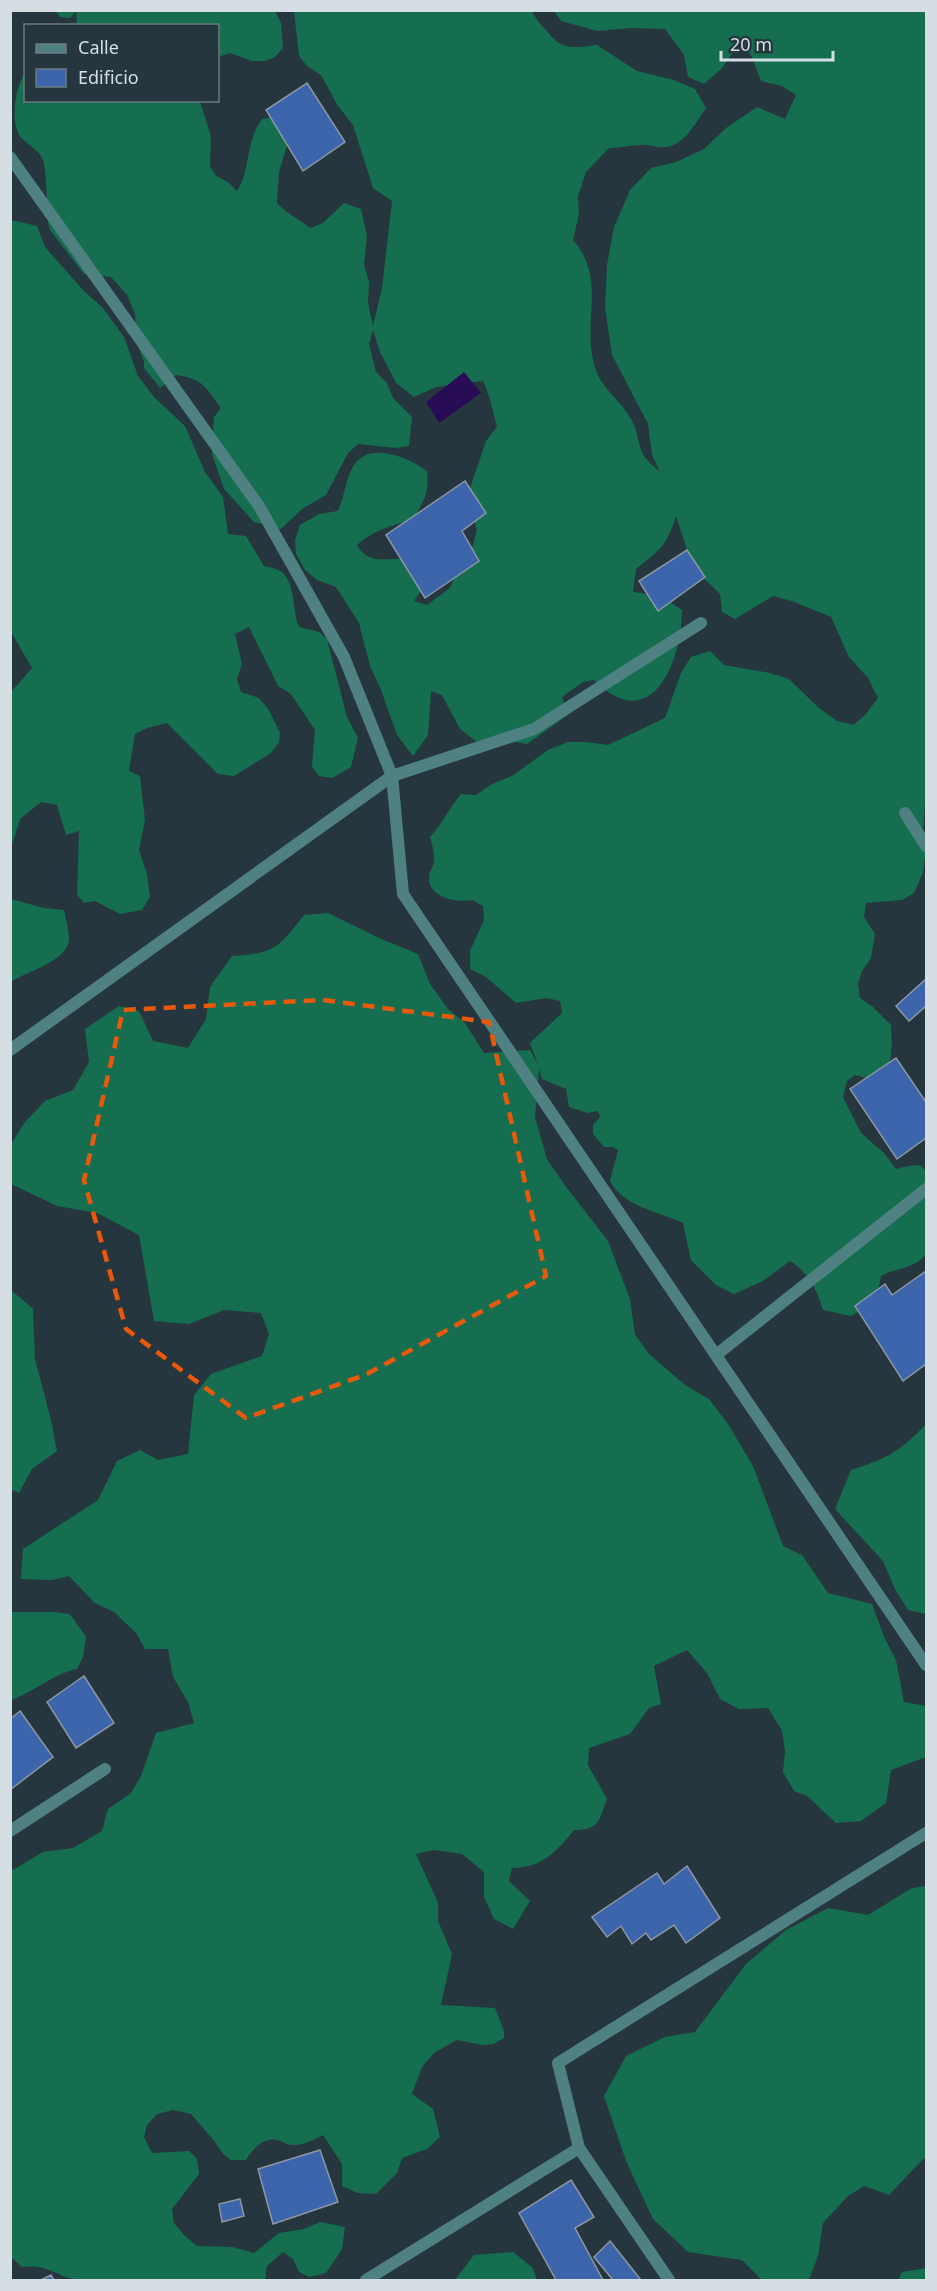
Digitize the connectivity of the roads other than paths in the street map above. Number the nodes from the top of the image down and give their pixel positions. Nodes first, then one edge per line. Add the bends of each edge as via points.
1 (10, 157) edge
2 (701, 623) dead end
3 (392, 776) junction
4 (905, 813) dead end
5 (927, 846) edge
6 (10, 1050) edge
7 (927, 1189) edge
8 (716, 1355) junction
9 (927, 1665) edge
10 (105, 1769) dead end
11 (10, 1831) edge
12 (927, 1833) edge
13 (579, 2148) junction
14 (366, 2280) edge
15 (669, 2280) edge

1 - 3 street via 259,506 344,657
2 - 3 street via 534,729
3 - 6 street
3 - 8 street via 403,894
4 - 5 street
7 - 8 street
8 - 9 street
10 - 11 street
12 - 13 street via 558,2063
13 - 14 street
13 - 15 street

